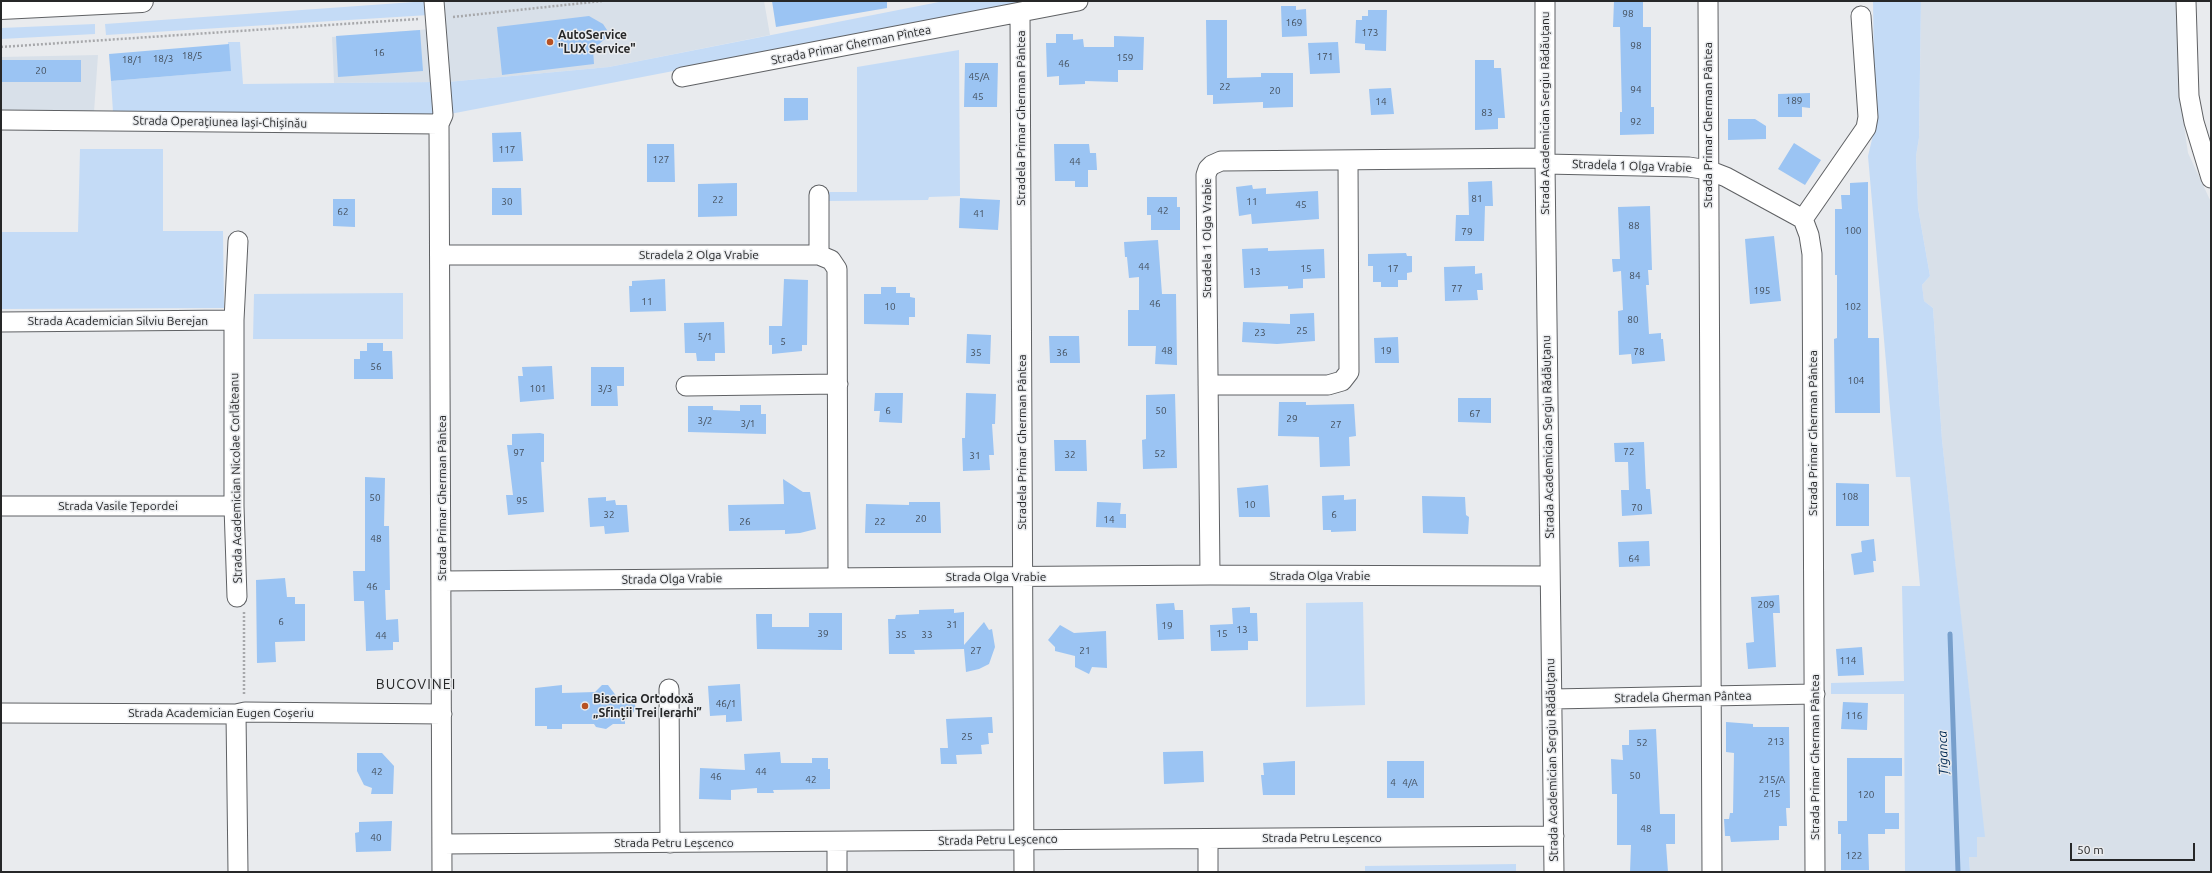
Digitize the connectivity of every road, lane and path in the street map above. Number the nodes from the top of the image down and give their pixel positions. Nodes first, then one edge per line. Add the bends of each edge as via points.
1 (142, 1) edge
2 (602, 1) edge
3 (1078, 1) edge
4 (1545, 1) edge
5 (1708, 1) edge
6 (2186, 1) edge
7 (1, 8) edge
8 (435, 9) edge
9 (1020, 12) junction
10 (1861, 16) dead end
11 (1, 47) edge
12 (682, 78) dead end
13 (1, 120) edge
14 (440, 124) junction
15 (1348, 160) junction
16 (1545, 161) junction
17 (1708, 170) junction
18 (2211, 178) edge
19 (818, 195) dead end
20 (1803, 219) junction
21 (238, 241) dead end
22 (441, 255) junction
23 (819, 256) junction
24 (234, 320) junction
25 (1, 322) edge
26 (838, 384) junction
27 (1208, 385) junction
28 (686, 386) dead end
29 (1, 506) edge
30 (234, 506) junction
31 (1210, 575) junction
32 (1549, 576) junction
33 (838, 577) junction
34 (1022, 577) junction
35 (442, 581) junction
36 (237, 597) joint
37 (669, 689) dead end
38 (1815, 694) junction
39 (1710, 697) junction
40 (1552, 699) junction
41 (1, 713) edge
42 (240, 713) junction
43 (442, 714) junction
44 (1554, 836) junction
45 (1208, 839) junction
46 (1023, 840) junction
47 (837, 842) junction
48 (670, 843) junction
49 (442, 844) junction
50 (238, 872) edge
51 (442, 872) edge
52 (837, 872) edge
53 (1024, 872) edge
54 (1208, 872) edge
55 (1554, 872) edge
56 (1712, 872) edge
57 (1815, 872) edge

1 - 7 main road
2 - 8 path via 482,15
3 - 9 street
4 - 16 street, Strada Academician Sergiu Rădăuțanu
5 - 17 street, Strada Primar Gherman Pântea
6 - 18 street via 2189,96
8 - 11 path
8 - 14 street, Strada Primar Gherman Pântea via 443,115
9 - 12 street, Strada Primar Gherman Pîntea
9 - 34 street, Stradela Primar Gherman Pântea
10 - 20 street via 1868,117 1866,128
13 - 14 street, Strada Operațiunea Iași-Chișinău
14 - 22 street, Strada Primar Gherman Pântea
15 - 16 street, Stradela 1 Olga Vrabie
15 - 27 street via 1349,372 1342,381 1328,385
15 - 27 street, Stradela 1 Olga Vrabie via 1222,161 1208,169
16 - 17 street, Stradela 1 Olga Vrabie via 1689,166
16 - 32 street, Strada Academician Sergiu Rădăuțanu
17 - 20 street, Stradela 1 Olga Vrabie via 1726,177
17 - 39 street, Strada Primar Gherman Pântea
19 - 23 street
20 - 38 street, Strada Primar Gherman Pântea via 1812,254
21 - 24 street, Strada Academician Nicolae Corlăteanu
22 - 23 street, Stradela 2 Olga Vrabie
22 - 35 street, Strada Primar Gherman Pântea
23 - 26 street via 832,260 837,269
24 - 25 street, Strada Academician Silviu Berejan
24 - 30 street, Strada Academician Nicolae Corlăteanu
26 - 28 street
26 - 33 street
27 - 31 street, Stradela 1 Olga Vrabie
29 - 30 street, Strada Vasile Țepordei
30 - 36 street, Strada Academician Nicolae Corlăteanu
31 - 32 street, Strada Olga Vrabie
31 - 34 street, Strada Olga Vrabie
32 - 40 street, Strada Academician Sergiu Rădăuțanu
33 - 34 street, Strada Olga Vrabie
33 - 35 street, Strada Olga Vrabie
34 - 46 street, Stradela Primar Gherman Pântea
35 - 43 street, Strada Primar Gherman Pântea
36 - 42 path, Strada Academician Nicolae Corlăteanu via 244,605
37 - 48 street
38 - 39 street, Stradela Gherman Pântea
38 - 57 street, Strada Primar Gherman Pântea
39 - 40 street, Stradela Gherman Pântea
39 - 56 street, Strada Primar Gherman Pântea
40 - 44 street, Strada Academician Sergiu Rădăuțanu
41 - 42 street, Strada Academician Eugen Coșeriu
42 - 43 street, Strada Academician Eugen Coșeriu
42 - 50 street
43 - 49 street, Strada Primar Gherman Pântea
44 - 45 street, Strada Petru Leșcenco
44 - 55 street, Strada Academician Sergiu Rădăuțanu
45 - 46 street, Strada Petru Leșcenco
45 - 54 street
46 - 47 street, Strada Petru Leșcenco
46 - 53 street, Stradela Primar Gherman Pântea
47 - 48 street, Strada Petru Leșcenco
47 - 52 street
48 - 49 street, Strada Petru Leșcenco
49 - 51 street, Strada Primar Gherman Pântea

